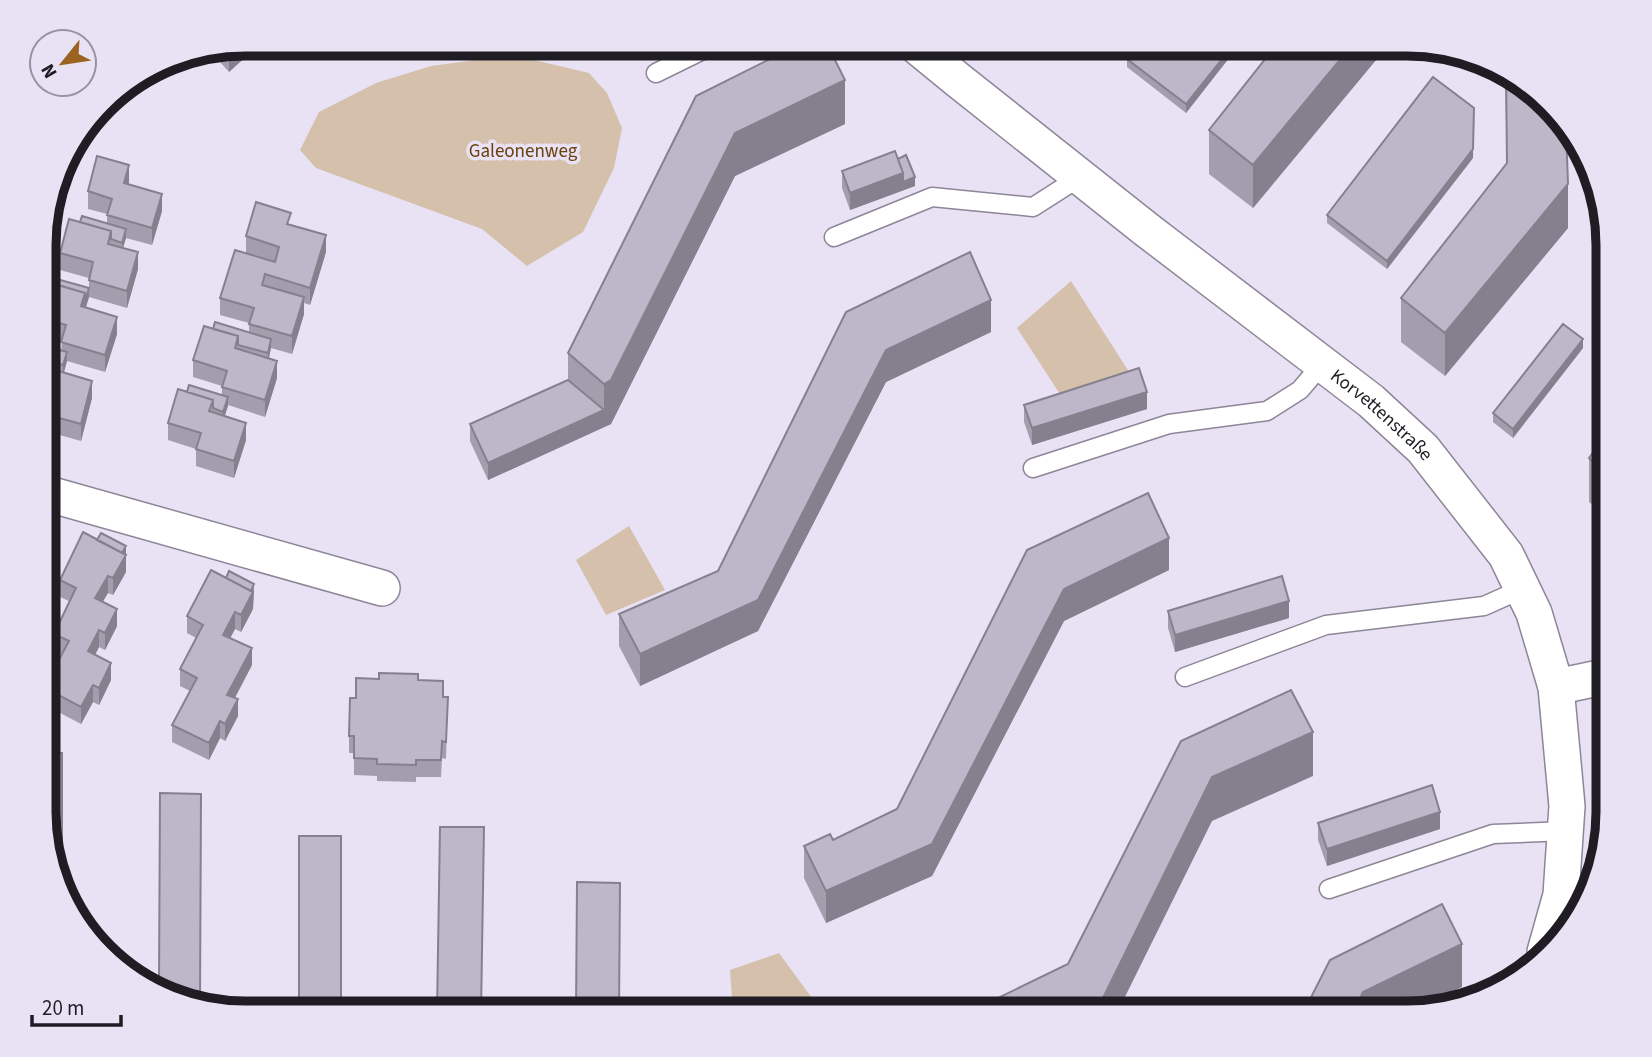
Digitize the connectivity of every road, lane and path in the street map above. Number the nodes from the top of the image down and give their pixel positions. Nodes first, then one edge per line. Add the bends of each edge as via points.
1 (690, 56) edge
2 (929, 56) edge
3 (656, 72) dead end
4 (1080, 177) junction
5 (834, 237) dead end
6 (1323, 363) junction
7 (1033, 468) dead end
8 (56, 496) edge
9 (382, 588) dead end
10 (1522, 589) junction
11 (1185, 677) dead end
12 (1596, 679) edge
13 (1556, 687) junction
14 (1566, 831) junction
15 (1329, 889) dead end
16 (1549, 936) edge

1 - 3 lane
2 - 4 street, Korvettenstraße
4 - 5 lane via 1033,207 932,197
4 - 6 street, Korvettenstraße
6 - 7 lane via 1300,390 1266,411 1169,424
6 - 10 street, Korvettenstraße via 1423,449 1506,555
8 - 9 street
10 - 11 lane via 1484,606 1326,625
10 - 13 street, Korvettenstraße
12 - 13 street
13 - 14 street, Korvettenstraße
14 - 15 lane via 1493,834
14 - 16 street, Korvettenstraße via 1561,895

